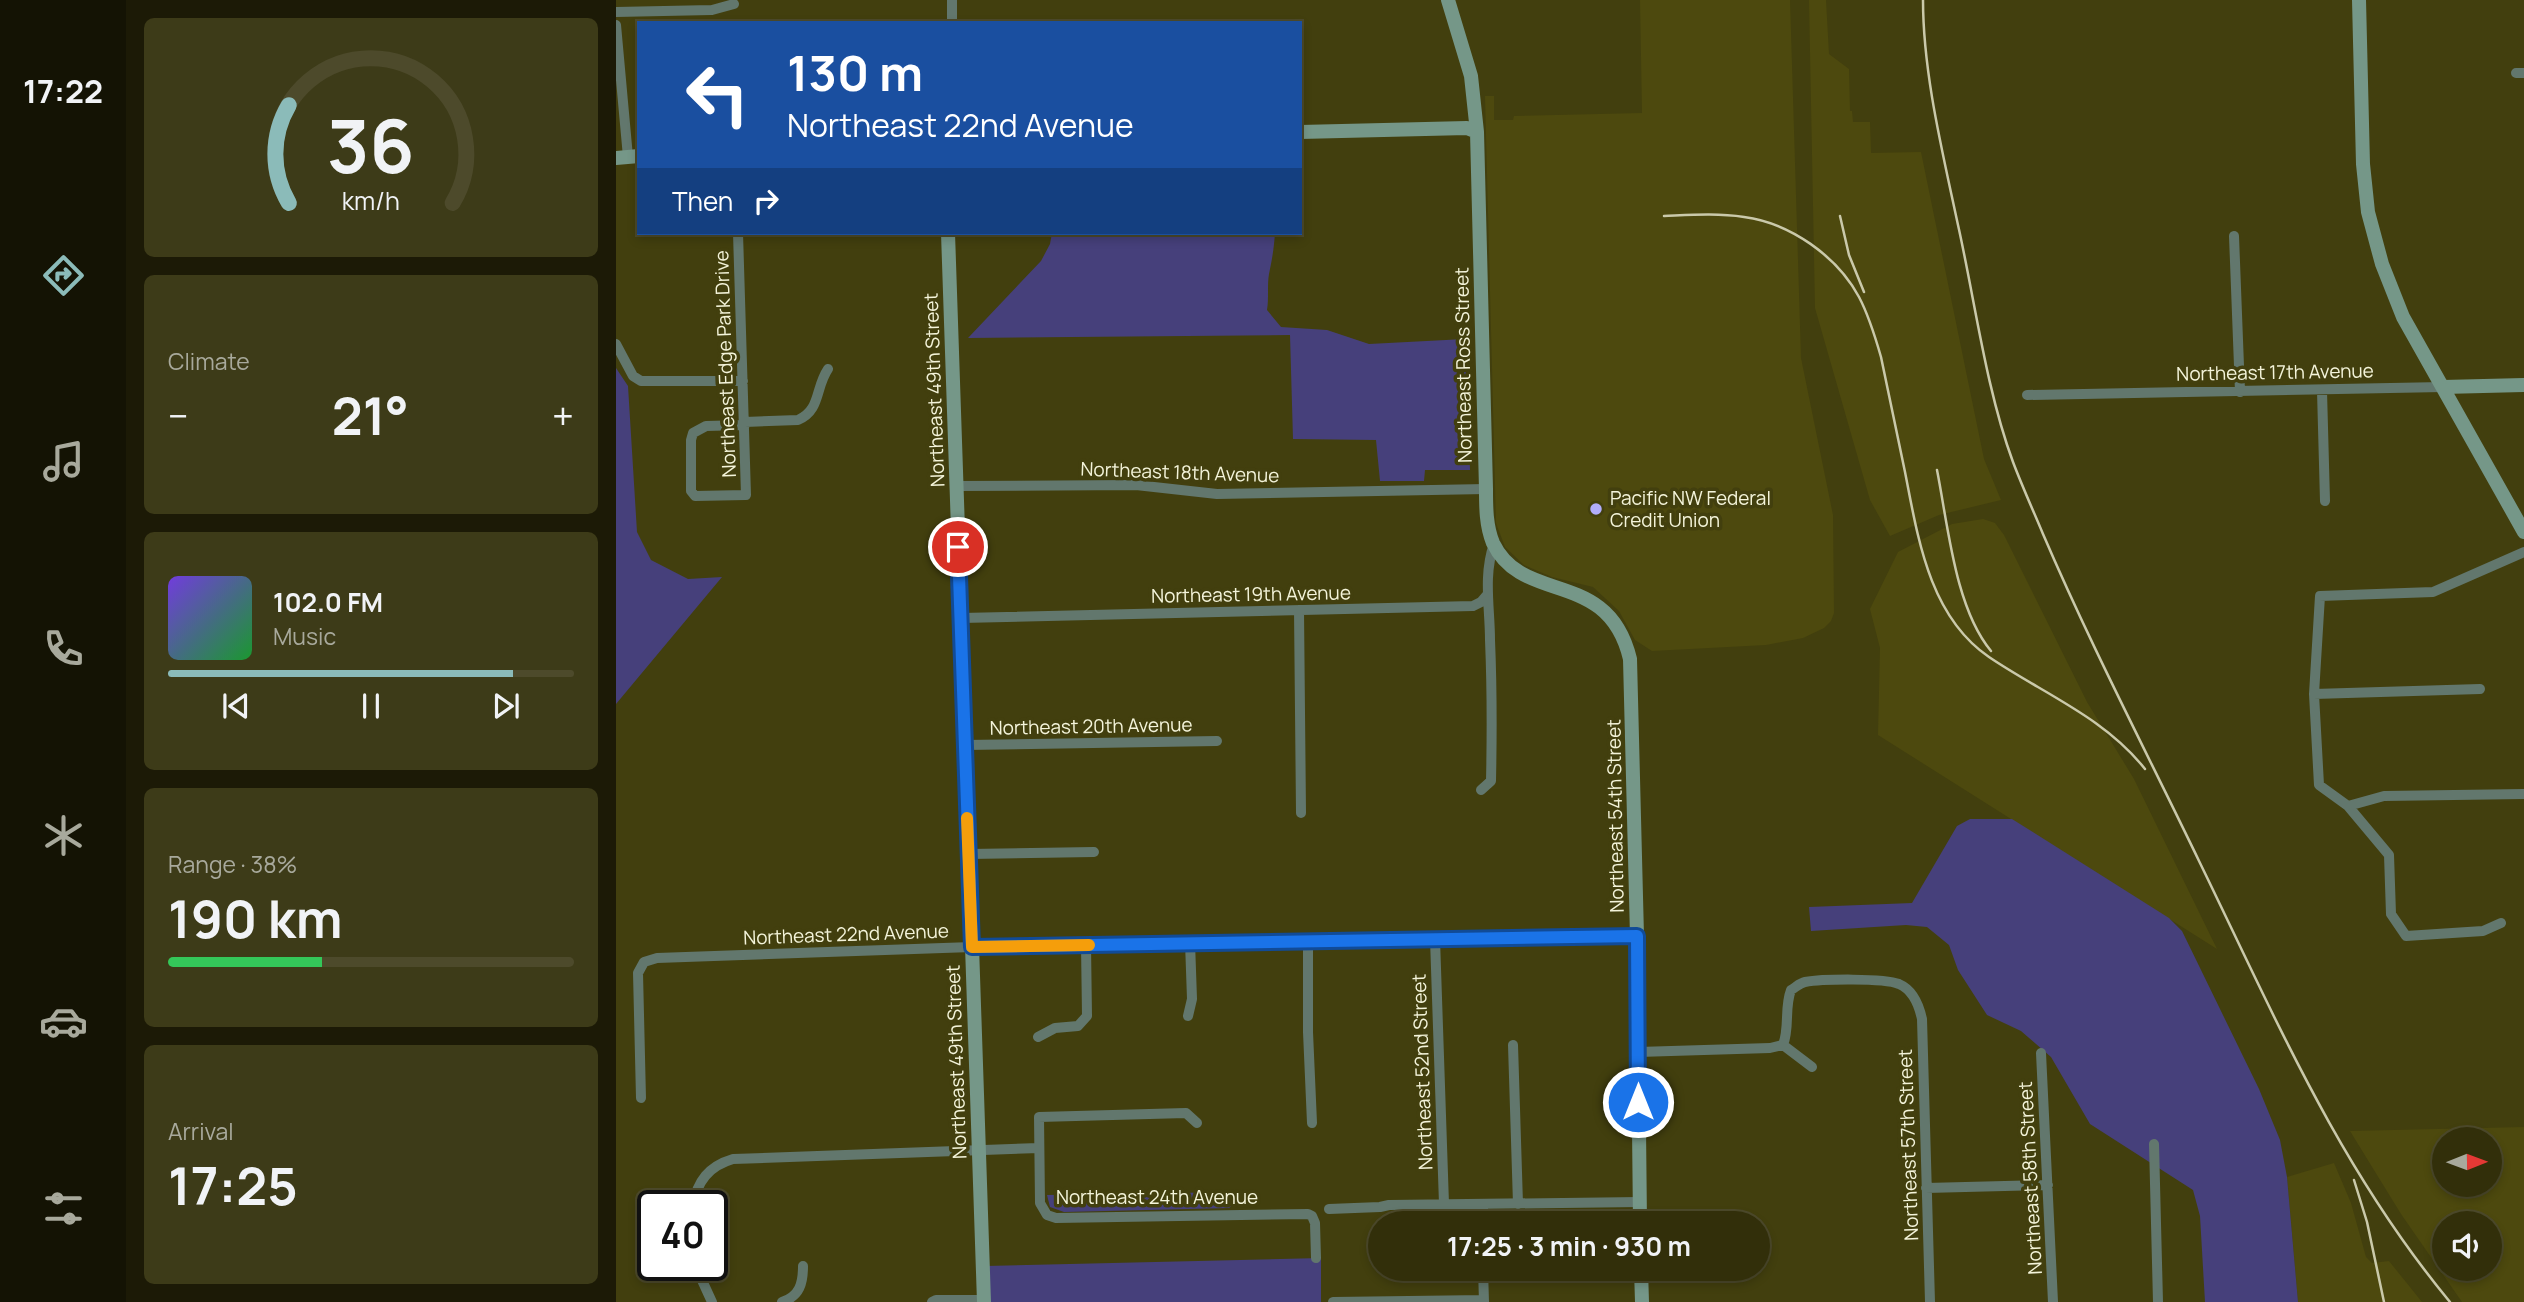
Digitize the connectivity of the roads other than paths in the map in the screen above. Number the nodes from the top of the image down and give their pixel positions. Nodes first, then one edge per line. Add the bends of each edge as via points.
1 (952, 0) edge
2 (1448, 0) edge
3 (2359, 0) edge
4 (734, 4) dead end
5 (616, 12) edge
6 (953, 21) edge
7 (616, 25) edge
8 (1302, 132) edge
9 (1477, 132) junction
10 (628, 157) edge
11 (738, 235) edge
12 (948, 235) edge
13 (2234, 236) dead end
14 (616, 344) edge
15 (828, 369) dead end
16 (743, 381) junction
17 (2524, 385) edge
18 (2443, 387) junction
19 (2322, 391) junction
20 (2240, 392) junction
21 (2027, 396) dead end
22 (745, 424) junction
23 (956, 486) junction
24 (1486, 489) junction
25 (2325, 501) dead end
26 (2524, 532) edge
27 (1494, 544) junction
28 (2524, 552) edge
29 (1487, 595) junction
30 (1299, 610) junction
31 (961, 618) junction
32 (1630, 659) joint
33 (2480, 689) dead end
34 (2314, 694) junction
35 (1217, 741) dead end
36 (965, 745) junction
37 (1481, 790) dead end
38 (2524, 793) edge
39 (2348, 806) junction
40 (1301, 813) dead end
41 (1094, 852) dead end
42 (969, 854) junction
43 (2501, 923) dead end
44 (1637, 936) junction
45 (1435, 939) junction
46 (1308, 940) junction
47 (1190, 943) junction
48 (1086, 945) junction
49 (972, 947) junction
50 (1188, 1016) dead end
51 (1038, 1037) dead end
52 (1513, 1045) dead end
53 (1783, 1045) junction
54 (1638, 1052) junction
55 (2041, 1053) dead end
56 (1812, 1067) dead end
57 (641, 1098) dead end
58 (1197, 1123) dead end
59 (1312, 1123) dead end
60 (2154, 1144) dead end
61 (1039, 1148) junction
62 (978, 1150) junction
63 (2049, 1185) junction
64 (1926, 1188) junction
65 (696, 1190) edge
66 (1640, 1202) junction
67 (1444, 1204) junction
68 (1483, 1204) junction
69 (1518, 1204) junction
70 (1329, 1209) dead end
71 (1483, 1211) edge
72 (1640, 1211) edge
73 (1316, 1258) dead end
74 (803, 1265) dead end
75 (702, 1281) edge
76 (1483, 1281) edge
77 (1641, 1281) edge
78 (984, 1301) edge
79 (1484, 1301) edge
80 (712, 1302) edge
81 (782, 1302) edge
82 (932, 1302) edge
83 (1333, 1302) edge
84 (1642, 1302) edge
85 (1930, 1302) edge
86 (2053, 1302) edge
87 (2158, 1302) edge

1 - 6 street
2 - 9 street, Northeast Ross Street via 1471,76
3 - 18 street via 2362,154 2373,236 2403,317
4 - 5 street via 712,10
7 - 10 street
8 - 9 street via 1467,128
9 - 24 street, Northeast Ross Street
11 - 16 street, Northeast Edge Park Drive
12 - 23 street, Northeast 49th Street
13 - 20 street
14 - 16 street via 633,376 641,381
15 - 22 street via 820,380 816,407 804,418
16 - 22 street, Northeast Edge Park Drive
17 - 18 street, Northeast 17th Avenue
18 - 19 street, Northeast 17th Avenue
18 - 26 street
19 - 20 street, Northeast 17th Avenue
19 - 25 street
20 - 21 street, Northeast 17th Avenue
22 - 22 street, Northeast Edge Park Drive via 706,426 693,433 691,491 695,496 746,495
23 - 24 street, Northeast 18th Avenue via 1136,485 1217,494
23 - 31 street, Northeast 49th Street
24 - 27 street, Northeast Ross Street
27 - 29 street
27 - 32 street, Northeast Ross Street via 1519,572 1598,606 1612,618
28 - 34 street via 2433,592 2320,596
29 - 30 street, Northeast 19th Avenue via 1473,606
29 - 37 street via 1493,717 1491,780
30 - 31 street, Northeast 19th Avenue
30 - 40 street
31 - 36 street, Northeast 49th Street
32 - 44 street, Northeast 54th Street
33 - 34 street
34 - 39 street via 2319,785
35 - 36 street, Northeast 20th Avenue
36 - 42 street, Northeast 49th Street
38 - 39 street via 2384,796
39 - 43 street via 2389,855 2391,914 2406,936 2483,931
41 - 42 street
42 - 49 street, Northeast 49th Street
44 - 45 street, Northeast 22nd Avenue
44 - 54 street, Northeast 54th Street
45 - 46 street, Northeast 22nd Avenue
45 - 67 street, Northeast 52nd Street
46 - 47 street, Northeast 22nd Avenue
46 - 59 street
47 - 48 street, Northeast 22nd Avenue
47 - 50 street via 1192,999
48 - 49 street, Northeast 22nd Avenue
48 - 51 street via 1085,1020
49 - 57 street, Northeast 22nd Avenue via 644,961 638,973
49 - 62 street, Northeast 49th Street
52 - 69 street
53 - 54 street
53 - 56 street
53 - 64 street, Northeast 57th Street via 1786,1002 1800,984 1882,981 1909,990 1922,1019
54 - 66 street, Northeast 54th Street
55 - 63 street, Northeast 58th Street
58 - 61 street via 1186,1113 1039,1117
60 - 87 street
61 - 62 street
61 - 73 street, Northeast 24th Avenue via 1040,1203 1047,1214 1308,1214 1315,1223
62 - 65 street via 733,1159 706,1173
62 - 78 street, Northeast 49th Street
63 - 64 street
63 - 86 street, Northeast 58th Street
64 - 85 street, Northeast 57th Street
66 - 69 street
66 - 72 street, Northeast 54th Street
67 - 68 street
67 - 70 street
68 - 69 street
68 - 71 street
74 - 81 street via 797,1293
75 - 80 street
76 - 79 street
77 - 84 street
78 - 82 street
79 - 83 street

